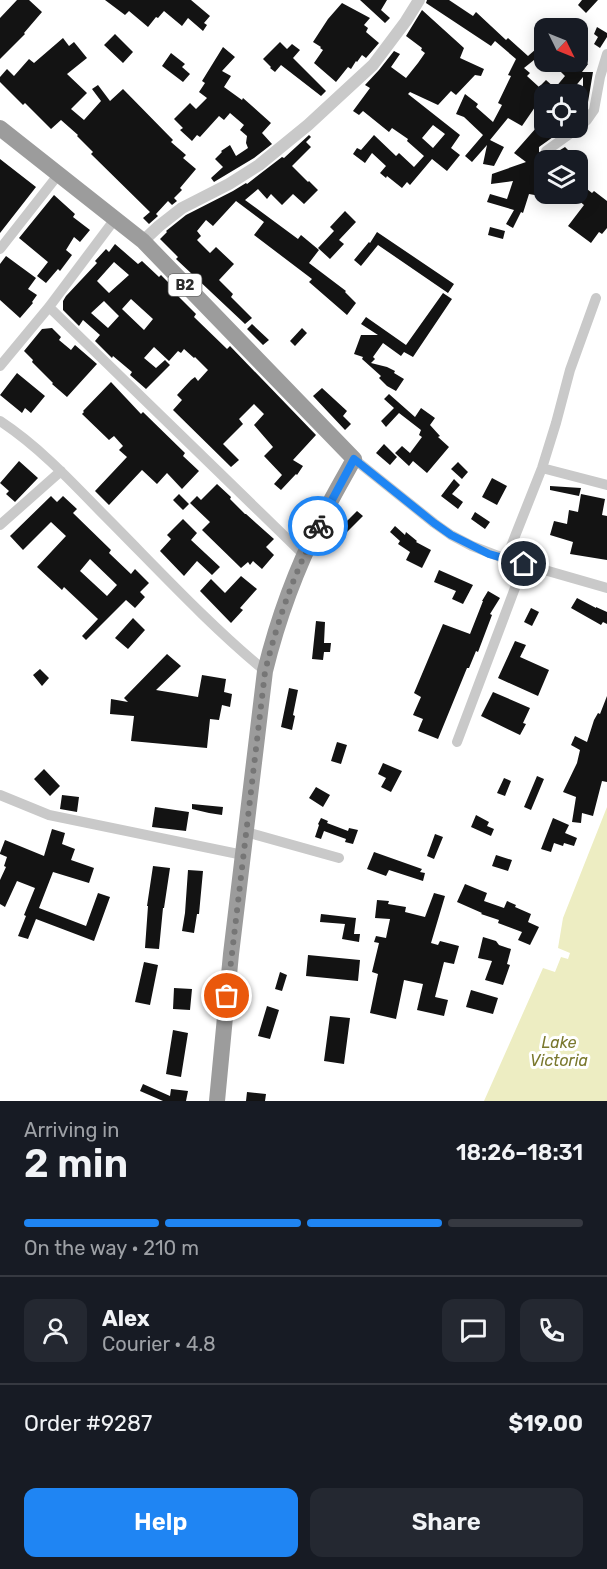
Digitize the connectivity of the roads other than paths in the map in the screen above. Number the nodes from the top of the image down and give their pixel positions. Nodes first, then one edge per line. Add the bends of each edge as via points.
1 (419, 0) edge
2 (607, 54) edge
3 (0, 128) edge
4 (547, 150) edge
5 (58, 175) junction
6 (115, 219) junction
7 (143, 241) junction
8 (0, 249) edge
9 (596, 298) dead end
10 (49, 307) junction
11 (0, 366) edge
12 (0, 421) edge
13 (354, 459) junction
14 (542, 468) junction
15 (61, 471) junction
16 (607, 485) edge
17 (0, 525) edge
18 (304, 555) junction
19 (506, 559) junction
20 (524, 564) junction
21 (607, 588) edge
22 (265, 672) junction
23 (457, 742) dead end
24 (0, 795) edge
25 (246, 832) junction
26 (243, 855) junction
27 (339, 858) dead end
28 (217, 1101) edge

1 - 7 street via 374,65 308,125 259,165 182,208
2 - 4 street via 594,110 578,128
3 - 5 highway, B2
5 - 6 highway, B2
5 - 8 street
6 - 7 highway, B2
6 - 10 street
7 - 13 highway, B2
9 - 14 street
10 - 11 street
10 - 18 street
12 - 15 street
13 - 18 highway
13 - 19 street via 451,535
14 - 16 street
14 - 19 street
15 - 17 street
15 - 22 street
18 - 22 highway via 275,632
19 - 20 street
20 - 21 street
20 - 23 street
22 - 25 highway
24 - 26 street via 49,815
25 - 26 highway
25 - 27 street
26 - 28 highway

